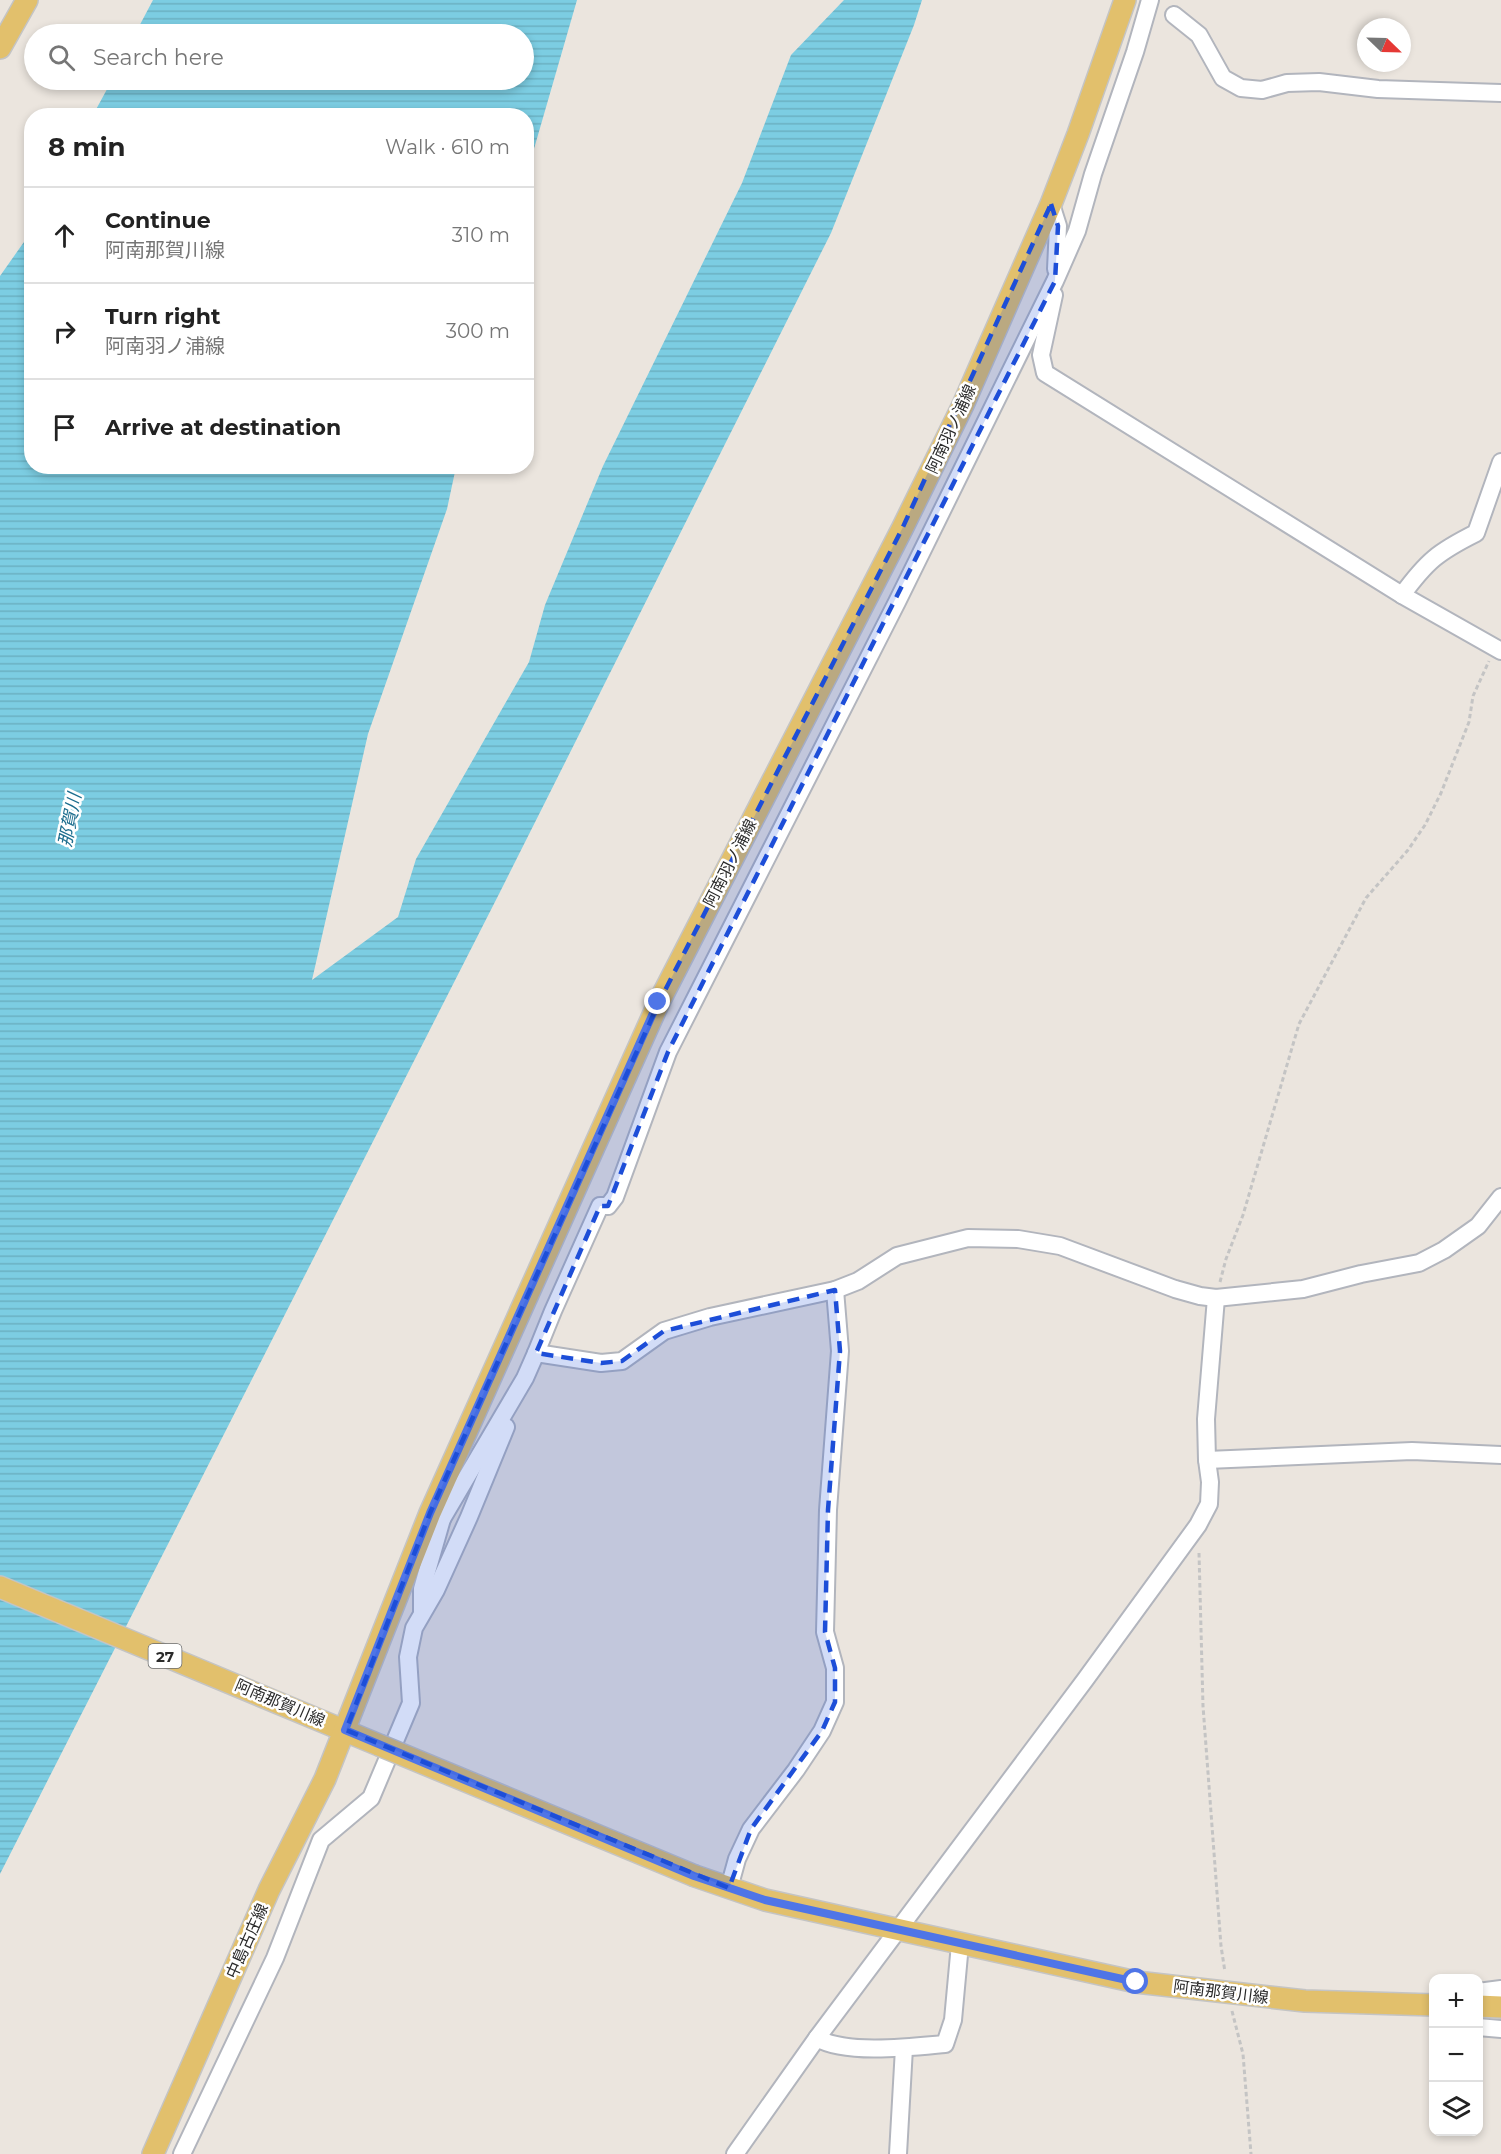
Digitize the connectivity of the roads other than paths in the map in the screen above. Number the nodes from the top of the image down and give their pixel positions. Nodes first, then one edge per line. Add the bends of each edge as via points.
1 (27, 0) edge
2 (1125, 0) edge
3 (1150, 0) edge
4 (1174, 15) dead end
5 (0, 48) edge
6 (1501, 93) edge
7 (1051, 204) junction
8 (1055, 282) junction
9 (1501, 462) edge
10 (1402, 595) junction
11 (1498, 650) edge
12 (1501, 1197) edge
13 (835, 1290) junction
14 (1216, 1298) junction
15 (537, 1353) junction
16 (525, 1378) junction
17 (1501, 1455) edge
18 (1207, 1460) junction
19 (436, 1516) junction
20 (0, 1587) edge
21 (422, 1615) junction
22 (338, 1727) junction
23 (729, 1888) junction
24 (899, 1929) junction
25 (960, 1944) junction
26 (1501, 1989) edge
27 (1483, 1991) edge
28 (1429, 2005) edge
29 (1483, 2006) edge
30 (1501, 2007) edge
31 (1483, 2027) edge
32 (1501, 2029) edge
33 (817, 2038) junction
34 (904, 2048) junction
35 (153, 2154) edge
36 (182, 2154) edge
37 (735, 2154) edge
38 (898, 2154) edge

1 - 5 main road
2 - 7 main road, 阿南羽ノ浦線
3 - 8 street via 1077,231
4 - 6 street via 1198,35 1223,78 1241,88 1262,90 1287,83 1319,82 1378,89
7 - 8 street via 1058,226
7 - 19 main road, 阿南羽ノ浦線 via 913,508 658,1002
8 - 10 street via 1041,355 1045,372
8 - 15 street via 668,1052 615,1197 608,1206 600,1206
9 - 10 street via 1476,533 1444,549 1421,569
10 - 11 street
12 - 14 street via 1478,1226 1419,1263 1303,1289
13 - 14 street via 858,1281 897,1256 978,1238 1060,1246 1175,1289
13 - 15 street via 664,1331 622,1361 601,1363
13 - 23 street via 840,1352 828,1510 825,1632 835,1668 835,1702 822,1731 752,1829 736,1859
14 - 18 street via 1206,1419
15 - 16 street
16 - 19 street
16 - 21 street via 470,1517
17 - 18 street via 1412,1450
18 - 24 street via 1209,1503 1198,1525
19 - 21 street via 422,1589
19 - 22 main road, 阿南羽ノ浦線
20 - 22 main road, 阿南那賀川線 / 27
21 - 36 street via 414,1628 408,1658 411,1703 371,1798 321,1840 275,1958
22 - 23 main road, 阿南那賀川線 / 27, bridge
22 - 35 main road, 中島古庄線 via 325,1779 269,1890
23 - 24 main road, 阿南那賀川線 / 27 via 765,1900
24 - 25 main road, 阿南那賀川線 / 27
24 - 33 street
25 - 28 main road, 阿南那賀川線 / 27 via 1136,1982 1228,1994
25 - 34 street via 953,2019 945,2044
26 - 27 street
29 - 30 main road
31 - 32 street
33 - 34 street via 837,2047
33 - 37 street
34 - 38 street

